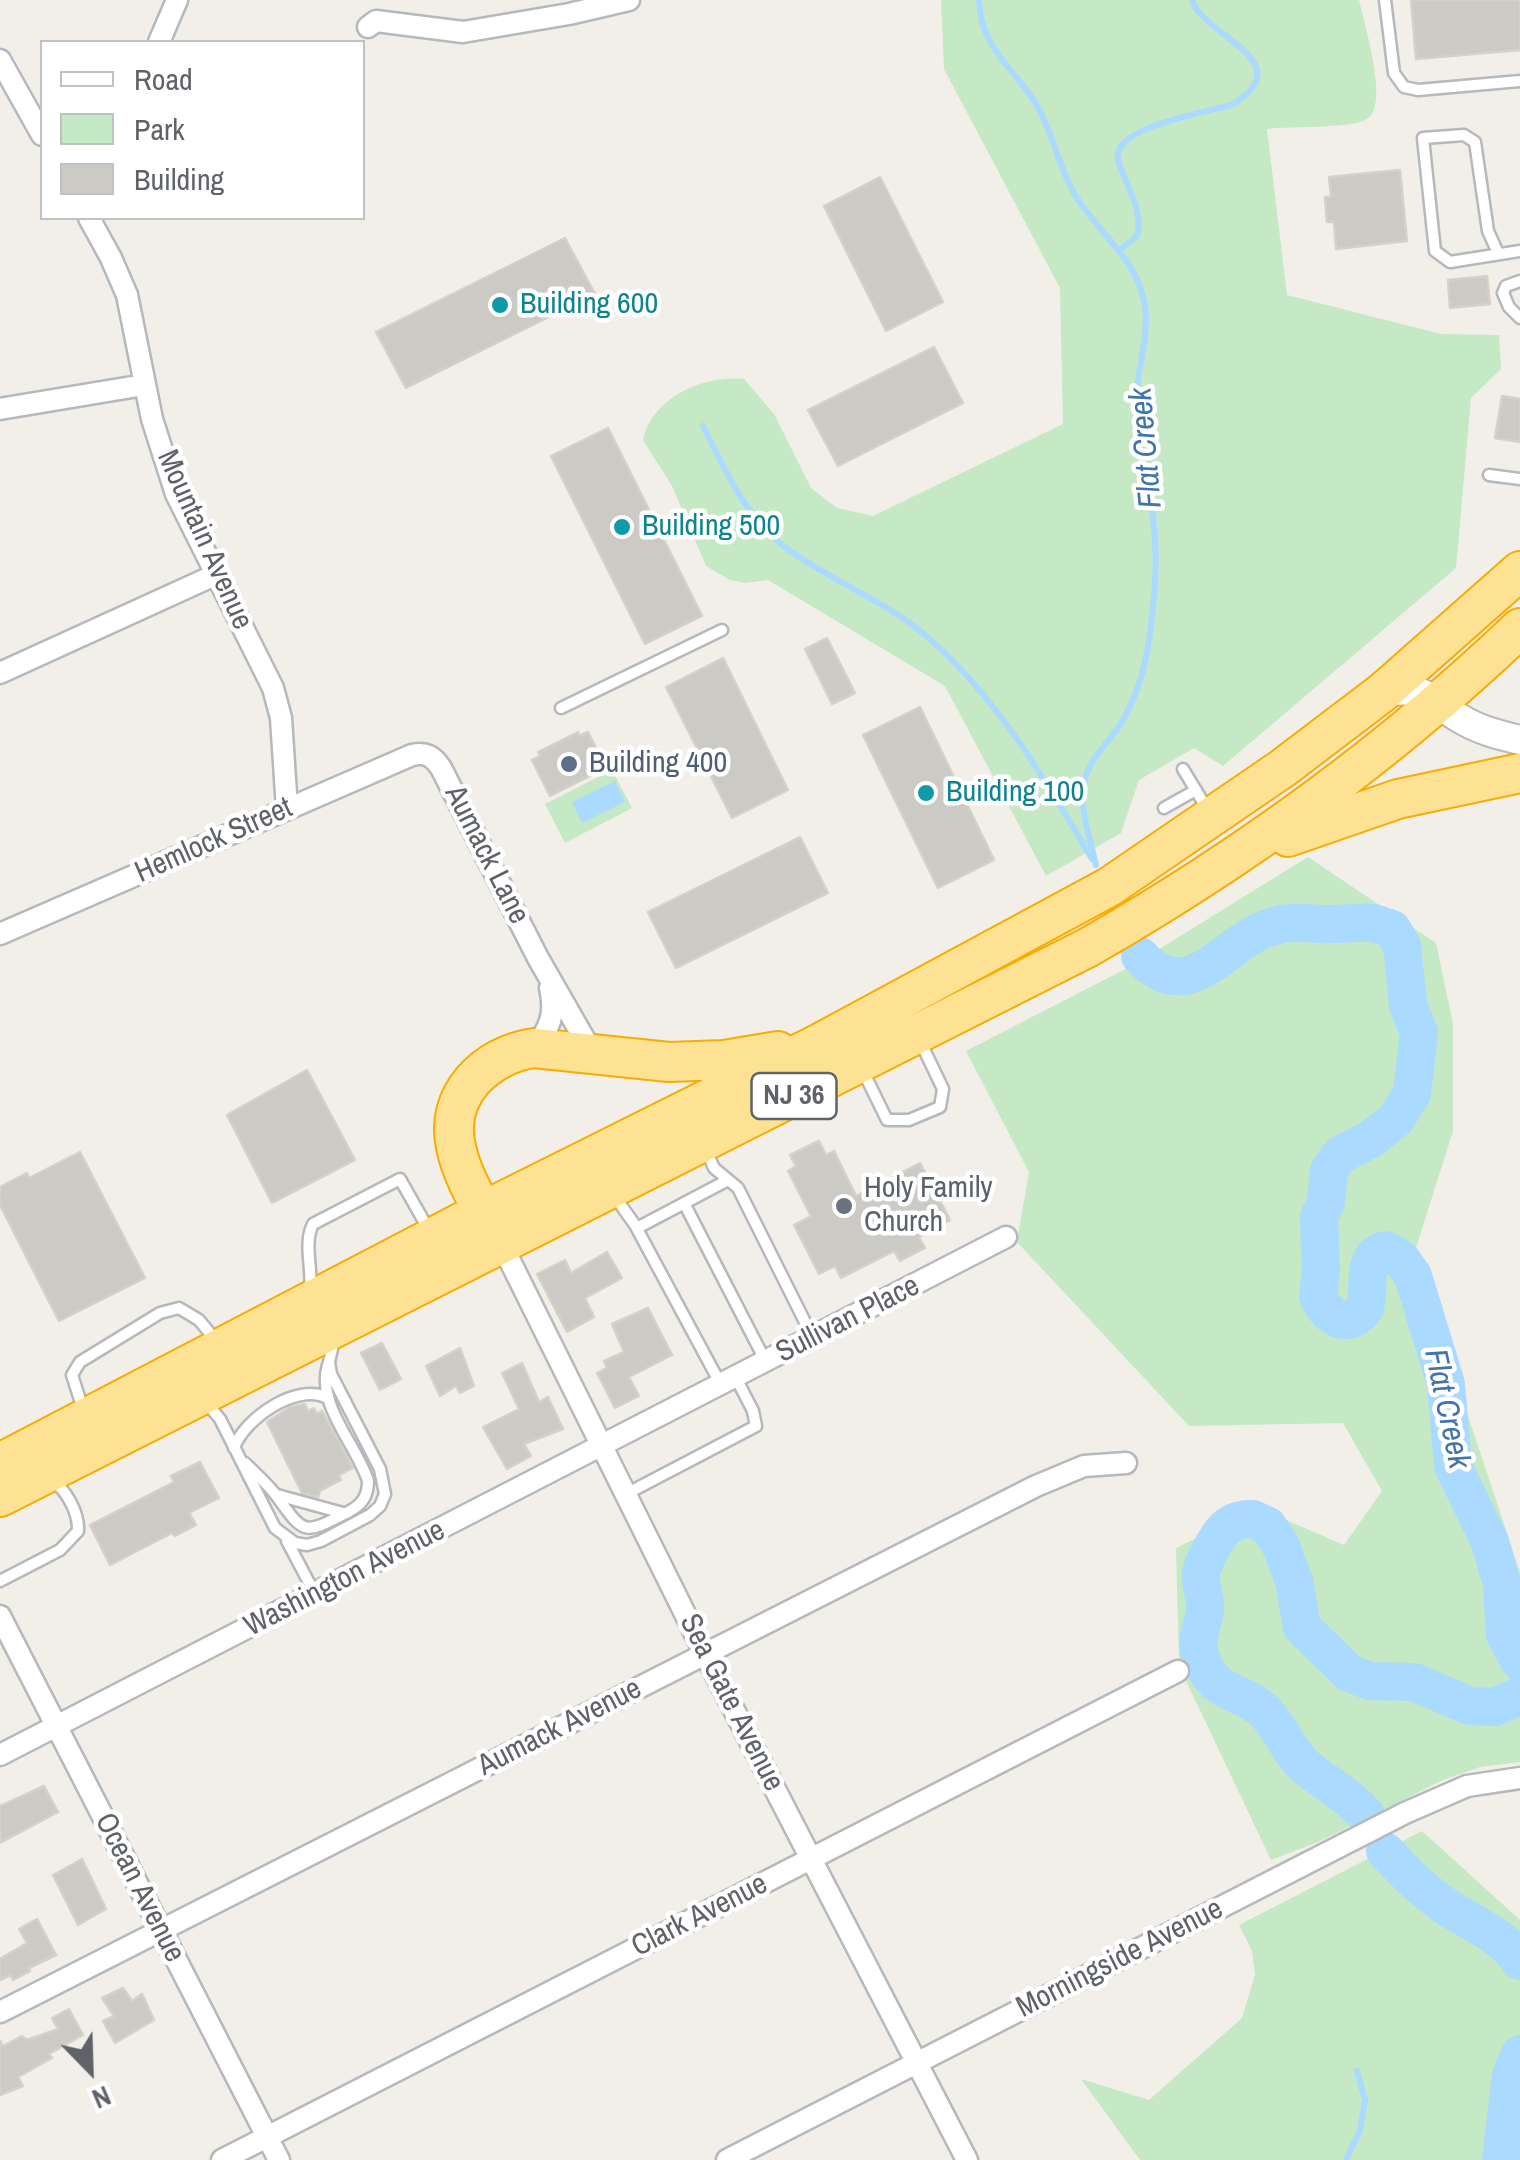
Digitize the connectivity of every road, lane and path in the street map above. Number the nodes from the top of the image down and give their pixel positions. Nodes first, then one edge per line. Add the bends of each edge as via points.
1 (177, 0) edge
2 (629, 0) edge
3 (1386, 0) edge
4 (568, 7) edge
5 (368, 27) dead end
6 (160, 40) edge
7 (0, 60) edge
8 (1520, 81) edge
9 (40, 131) edge
10 (90, 220) edge
11 (1520, 251) edge
12 (1498, 253) junction
13 (1520, 281) edge
14 (1520, 318) edge
15 (144, 385) junction
16 (0, 409) edge
17 (1490, 475) dead end
18 (1520, 478) edge
19 (1520, 571) edge
20 (215, 575) junction
21 (722, 630) dead end
22 (1507, 646) edge
23 (0, 673) edge
24 (1383, 692) junction
25 (1440, 703) junction
26 (561, 708) dead end
27 (1520, 740) edge
28 (430, 756) joint
29 (1183, 770) dead end
30 (1520, 773) edge
31 (1204, 804) junction
32 (1164, 808) dead end
33 (287, 809) junction
34 (1238, 856) junction
35 (0, 934) edge
36 (538, 958) junction
37 (918, 1034) junction
38 (820, 1043) junction
39 (534, 1048) junction
40 (593, 1054) junction
41 (859, 1064) junction
42 (702, 1143) junction
43 (728, 1180) junction
44 (610, 1189) junction
45 (684, 1203) junction
46 (492, 1227) junction
47 (637, 1228) junction
48 (432, 1237) junction
49 (1006, 1238) dead end
50 (308, 1302) junction
51 (340, 1326) junction
52 (813, 1338) junction
53 (222, 1348) junction
54 (328, 1362) junction
55 (766, 1362) junction
56 (729, 1382) junction
57 (328, 1399) junction
58 (690, 1402) joint
59 (186, 1405) junction
60 (87, 1418) junction
61 (602, 1448) junction
62 (235, 1451) junction
63 (14, 1463) edge
64 (1126, 1463) dead end
65 (625, 1494) junction
66 (276, 1495) junction
67 (0, 1497) edge
68 (347, 1513) junction
69 (287, 1540) junction
70 (0, 1581) edge
71 (315, 1594) junction
72 (0, 1616) edge
73 (704, 1654) junction
74 (1178, 1672) dead end
75 (56, 1726) junction
76 (0, 1755) edge
77 (1520, 1778) edge
78 (812, 1858) junction
79 (162, 1932) junction
80 (0, 2012) edge
81 (918, 2063) junction
82 (267, 2137) junction
83 (222, 2160) edge
84 (279, 2160) edge
85 (727, 2160) edge
86 (967, 2160) edge

1 - 6 street
2 - 4 street
3 - 8 lane via 1394,73 1404,87
4 - 5 street via 463,32 376,21
7 - 9 street
10 - 15 street, Mountain Avenue via 127,295
11 - 12 lane
12 - 12 lane via 1488,231 1474,142 1464,134 1423,138 1435,252 1450,262
13 - 14 lane via 1503,293
15 - 16 street
15 - 20 street, Mountain Avenue via 176,494
17 - 18 lane
19 - 24 highway, NJ 36
20 - 23 street
20 - 33 street, Mountain Avenue via 279,706
21 - 26 lane
22 - 25 highway, NJ 36
24 - 25 main road via 1416,690
24 - 31 highway, NJ 36
25 - 27 main road via 1486,732
25 - 34 highway, NJ 36
28 - 33 street, Hemlock Street via 412,755
28 - 36 street, Aumack Lane
29 - 31 lane
30 - 34 highway via 1364,809
31 - 32 lane
31 - 38 highway, NJ 36 via 1145,864
33 - 35 street, Hemlock Street
34 - 37 highway, NJ 36 via 1087,948
36 - 39 street, Aumack Lane via 553,1008 550,1026
36 - 40 street, Aumack Lane
37 - 41 highway, NJ 36
37 - 41 lane via 942,1089 940,1107 909,1120 887,1120
38 - 40 highway via 695,1062
38 - 46 highway, NJ 36
39 - 40 highway
39 - 46 highway via 490,1063 456,1108 454,1142
41 - 42 highway, NJ 36
42 - 43 lane
42 - 44 highway, NJ 36
43 - 45 lane
43 - 52 lane via 738,1188
44 - 46 highway, NJ 36
44 - 47 lane
45 - 47 lane
45 - 55 lane
46 - 48 highway, NJ 36
46 - 51 highway, NJ 36
46 - 61 street, Sea Gate Avenue
47 - 56 lane
48 - 50 highway, NJ 36
48 - 50 lane via 400,1179 313,1224 307,1236
49 - 52 street, Sullivan Place
50 - 53 highway, NJ 36
51 - 54 lane
51 - 59 highway, NJ 36
52 - 55 street, Sullivan Place
53 - 60 highway, NJ 36
53 - 60 lane via 180,1308 160,1313 80,1362 72,1375
54 - 57 lane
54 - 69 lane via 380,1468 385,1494 370,1515 322,1541
55 - 56 street, Sullivan Place
56 - 58 street, Sullivan Place
56 - 65 lane via 753,1411 756,1426
57 - 62 lane via 299,1396 256,1416 242,1429
57 - 68 lane via 368,1481 360,1504
58 - 61 street, Washington Avenue
59 - 62 lane via 209,1406
59 - 63 highway, NJ 36
60 - 63 highway, NJ 36
61 - 65 street, Sea Gate Avenue
61 - 71 street, Washington Avenue
62 - 66 lane
62 - 69 lane
63 - 67 highway, NJ 36
63 - 70 lane via 56,1482 78,1530 60,1550
64 - 73 street, Aumack Avenue via 1084,1466 1036,1486
65 - 73 street, Sea Gate Avenue
66 - 68 lane
66 - 68 lane via 306,1528
69 - 71 lane
71 - 75 street, Washington Avenue
72 - 75 street, Ocean Avenue
73 - 78 street, Sea Gate Avenue
73 - 79 street, Aumack Avenue
74 - 78 street, Clark Avenue
75 - 76 street, Washington Avenue
75 - 79 street, Ocean Avenue
77 - 81 street, Morningside Avenue via 1467,1786 1393,1819
78 - 81 street, Sea Gate Avenue
78 - 82 street, Clark Avenue
79 - 80 street, Aumack Avenue
79 - 82 street, Ocean Avenue
81 - 85 street, Morningside Avenue
81 - 86 street, Sea Gate Avenue
82 - 83 street, Clark Avenue
82 - 84 street, Ocean Avenue

